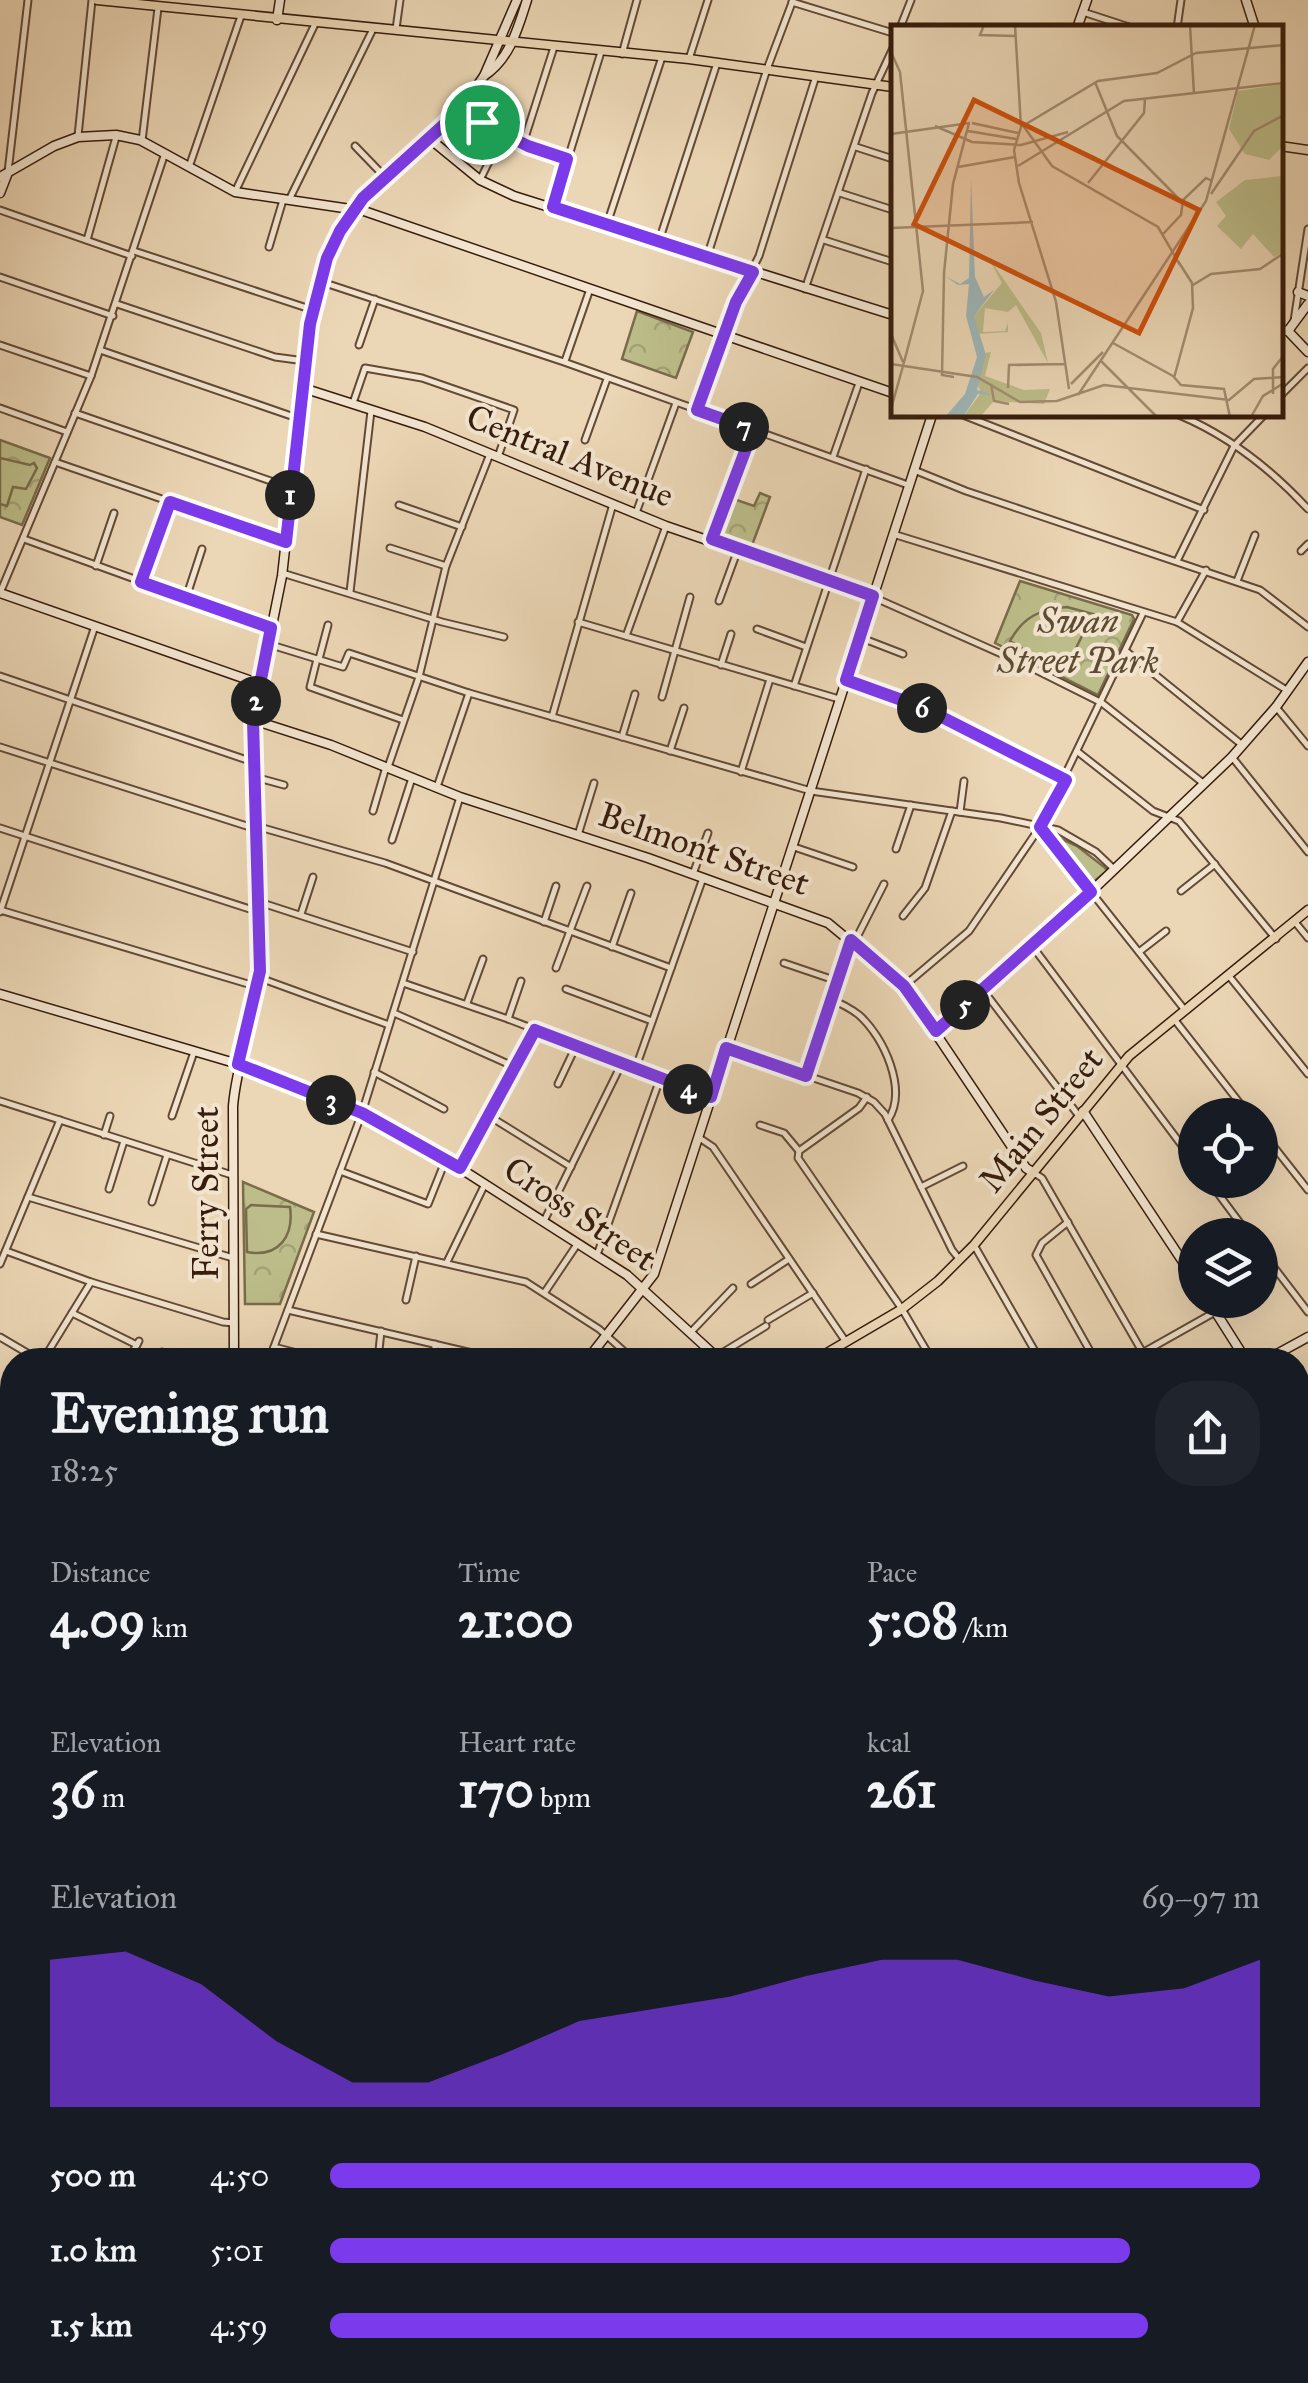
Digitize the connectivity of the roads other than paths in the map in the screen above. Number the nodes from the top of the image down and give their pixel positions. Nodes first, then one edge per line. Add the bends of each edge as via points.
1 (28, 0) edge
2 (94, 0) edge
3 (280, 0) edge
4 (400, 0) edge
5 (517, 0) edge
6 (527, 0) edge
7 (637, 0) edge
8 (708, 0) edge
9 (911, 0) edge
10 (1087, 0) edge
11 (1181, 0) edge
12 (1246, 0) edge
13 (115, 1) edge
14 (199, 1) edge
15 (792, 1) edge
16 (158, 8) junction
17 (198, 12) junction
18 (1082, 12) junction
19 (241, 16) junction
20 (276, 20) junction
21 (315, 24) junction
22 (901, 25) edge
23 (1078, 25) edge
24 (1122, 25) edge
25 (1177, 25) edge
26 (1254, 25) edge
27 (374, 29) junction
28 (396, 32) junction
29 (891, 32) edge
30 (499, 42) junction
31 (511, 43) junction
32 (554, 47) junction
33 (601, 52) junction
34 (891, 53) edge
35 (622, 54) junction
36 (662, 57) junction
37 (688, 60) junction
38 (718, 63) junction
39 (767, 68) junction
40 (484, 76) junction
41 (816, 76) junction
42 (877, 85) junction
43 (891, 87) edge
44 (459, 111) junction
45 (503, 133) junction
46 (116, 135) junction
47 (78, 137) junction
48 (430, 139) junction
49 (142, 141) junction
50 (523, 144) junction
51 (355, 146) dead end
52 (1283, 146) edge
53 (856, 147) junction
54 (1308, 150) edge
55 (165, 153) junction
56 (891, 158) edge
57 (567, 159) junction
58 (189, 167) junction
59 (3, 176) edge
60 (384, 176) junction
61 (480, 180) junction
62 (235, 192) junction
63 (0, 193) edge
64 (840, 193) junction
65 (286, 200) junction
66 (553, 207) junction
67 (355, 208) junction
68 (891, 209) edge
69 (0, 210) edge
70 (607, 224) junction
71 (1308, 229) edge
72 (87, 240) junction
73 (824, 240) junction
74 (659, 242) junction
75 (269, 248) dead end
76 (133, 254) junction
77 (707, 258) junction
78 (891, 261) edge
79 (753, 272) junction
80 (0, 277) edge
81 (319, 281) junction
82 (590, 289) junction
83 (805, 289) junction
84 (1298, 292) junction
85 (1308, 296) edge
86 (375, 298) junction
87 (116, 304) junction
88 (1308, 304) edge
89 (313, 310) junction
90 (891, 314) edge
91 (112, 316) junction
92 (1287, 328) edge
93 (724, 335) junction
94 (0, 344) edge
95 (359, 346) dead end
96 (100, 350) junction
97 (1308, 352) edge
98 (306, 361) junction
99 (564, 362) junction
100 (1308, 368) edge
101 (91, 376) junction
102 (608, 379) junction
103 (858, 384) junction
104 (303, 388) junction
105 (891, 392) edge
106 (1283, 393) edge
107 (676, 402) junction
108 (353, 404) junction
109 (0, 408) edge
110 (372, 410) junction
111 (697, 410) junction
112 (75, 413) junction
113 (931, 418) edge
114 (972, 418) edge
115 (1186, 418) edge
116 (1261, 418) edge
117 (300, 419) junction
118 (753, 430) junction
119 (68, 432) junction
120 (585, 440) dead end
121 (1234, 446) junction
122 (494, 456) junction
123 (834, 456) junction
124 (55, 462) junction
125 (866, 469) junction
126 (914, 470) junction
127 (908, 485) junction
128 (291, 488) junction
129 (170, 502) junction
130 (612, 504) junction
131 (399, 506) dead end
132 (1308, 509) edge
133 (1204, 510) junction
134 (636, 513) junction
135 (114, 514) dead end
136 (666, 526) junction
137 (462, 527) junction
138 (894, 534) junction
139 (1256, 535) dead end
140 (24, 539) junction
141 (712, 539) junction
142 (286, 542) junction
143 (1308, 544) edge
144 (390, 548) dead end
145 (738, 549) junction
146 (202, 550) dead end
147 (1301, 551) dead end
148 (1177, 561) junction
149 (96, 566) junction
150 (446, 566) junction
151 (1206, 570) junction
152 (282, 573) junction
153 (829, 581) junction
154 (1237, 581) junction
155 (141, 582) junction
156 (350, 592) junction
157 (0, 593) edge
158 (873, 596) junction
159 (690, 597) dead end
160 (186, 598) junction
161 (718, 602) dead end
162 (1143, 614) junction
163 (434, 619) junction
164 (578, 622) junction
165 (1177, 622) junction
166 (95, 626) junction
167 (328, 626) dead end
168 (1308, 627) edge
169 (271, 628) junction
170 (757, 629) dead end
171 (731, 634) dead end
172 (504, 636) dead end
173 (626, 636) junction
174 (859, 638) junction
175 (268, 644) junction
176 (806, 647) junction
177 (674, 651) junction
178 (1126, 652) junction
179 (903, 654) dead end
180 (318, 659) junction
181 (1308, 664) edge
182 (721, 665) junction
183 (0, 676) edge
184 (419, 677) junction
185 (770, 680) junction
186 (846, 680) junction
187 (260, 684) junction
188 (794, 686) junction
189 (1288, 691) junction
190 (469, 693) junction
191 (635, 694) dead end
192 (662, 697) dead end
193 (70, 700) junction
194 (840, 700) junction
195 (1102, 703) junction
196 (1276, 707) junction
197 (684, 708) dead end
198 (552, 717) junction
199 (253, 720) junction
200 (404, 720) junction
201 (622, 738) junction
202 (0, 746) edge
203 (1243, 746) junction
204 (1308, 746) edge
205 (670, 751) junction
206 (1078, 752) junction
207 (1232, 758) junction
208 (254, 762) junction
209 (50, 763) junction
210 (387, 767) junction
211 (741, 772) junction
212 (254, 777) junction
213 (412, 778) junction
214 (1066, 780) junction
215 (594, 782) dead end
216 (964, 782) dead end
217 (1204, 784) junction
218 (284, 785) dead end
219 (437, 788) junction
220 (811, 791) junction
221 (460, 797) junction
222 (911, 805) junction
223 (373, 811) dead end
224 (952, 811) junction
225 (960, 812) junction
226 (1169, 818) junction
227 (1040, 827) junction
228 (0, 828) edge
229 (256, 828) junction
230 (708, 833) dead end
231 (578, 835) junction
232 (25, 836) junction
233 (392, 840) dead end
234 (793, 846) junction
235 (896, 850) dead end
236 (1308, 852) edge
237 (1215, 864) junction
238 (852, 867) dead end
239 (1115, 870) junction
240 (313, 876) dead end
241 (698, 876) junction
242 (434, 881) junction
243 (884, 884) dead end
244 (556, 886) dead end
245 (588, 886) dead end
246 (1181, 891) dead end
247 (1091, 892) junction
248 (631, 893) dead end
249 (774, 902) junction
250 (260, 907) junction
251 (0, 910) edge
252 (1308, 910) edge
253 (301, 914) junction
254 (903, 916) dead end
255 (544, 922) junction
256 (1295, 922) junction
257 (570, 930) junction
258 (1166, 931) dead end
259 (1308, 938) edge
260 (1276, 939) junction
261 (852, 942) junction
262 (612, 947) junction
263 (1033, 947) junction
264 (413, 952) junction
265 (1139, 952) junction
266 (483, 959) dead end
267 (784, 964) dead end
268 (556, 968) dead end
269 (671, 968) junction
270 (1229, 976) junction
271 (522, 980) dead end
272 (836, 980) junction
273 (259, 983) junction
274 (402, 983) junction
275 (904, 986) junction
276 (566, 989) dead end
277 (982, 990) junction
278 (0, 994) edge
279 (830, 999) junction
280 (466, 1004) junction
281 (1184, 1010) junction
282 (393, 1013) junction
283 (508, 1019) junction
284 (1174, 1019) junction
285 (652, 1022) junction
286 (389, 1025) junction
287 (535, 1030) junction
288 (936, 1031) junction
289 (576, 1046) junction
290 (726, 1048) junction
291 (194, 1052) junction
292 (238, 1064) junction
293 (621, 1065) junction
294 (1120, 1065) junction
295 (515, 1067) junction
296 (635, 1070) junction
297 (374, 1072) junction
298 (1308, 1074) edge
299 (806, 1076) junction
300 (660, 1080) junction
301 (558, 1084) dead end
302 (711, 1097) junction
303 (867, 1097) junction
304 (1236, 1098) edge
305 (0, 1101) edge
306 (444, 1108) dead end
307 (362, 1113) junction
308 (1081, 1114) junction
309 (110, 1116) dead end
310 (172, 1116) dead end
311 (488, 1116) junction
312 (60, 1120) junction
313 (888, 1120) junction
314 (760, 1125) dead end
315 (104, 1134) junction
316 (698, 1137) junction
317 (124, 1141) junction
318 (1178, 1142) edge
319 (799, 1151) junction
320 (1278, 1152) edge
321 (167, 1155) junction
322 (446, 1160) junction
323 (571, 1166) junction
324 (964, 1166) dead end
325 (460, 1168) junction
326 (340, 1171) junction
327 (1034, 1174) junction
328 (232, 1175) junction
329 (486, 1184) junction
330 (109, 1188) dead end
331 (921, 1188) junction
332 (1308, 1190) edge
333 (28, 1196) junction
334 (1222, 1198) edge
335 (152, 1202) dead end
336 (1237, 1218) edge
337 (544, 1221) junction
338 (1068, 1222) junction
339 (316, 1234) junction
340 (578, 1243) junction
341 (974, 1246) junction
342 (6, 1251) junction
343 (597, 1255) junction
344 (1178, 1255) edge
345 (416, 1256) junction
346 (233, 1258) junction
347 (790, 1259) junction
348 (960, 1260) junction
349 (446, 1263) junction
350 (0, 1264) edge
351 (1278, 1273) edge
352 (91, 1282) junction
353 (751, 1284) dead end
354 (732, 1288) dead end
355 (645, 1289) junction
356 (545, 1292) junction
357 (813, 1293) junction
358 (406, 1300) dead end
359 (902, 1309) junction
360 (288, 1310) junction
361 (1308, 1312) edge
362 (72, 1313) junction
363 (1206, 1318) edge
364 (1219, 1318) edge
365 (234, 1323) junction
366 (380, 1332) junction
367 (691, 1332) junction
368 (607, 1334) junction
369 (846, 1342) junction
370 (435, 1344) junction
371 (274, 1347) joint
372 (49, 1348) edge
373 (135, 1348) edge
374 (234, 1348) edge
375 (278, 1348) edge
376 (379, 1348) edge
377 (435, 1348) edge
378 (452, 1348) edge
379 (596, 1348) edge
380 (622, 1348) edge
381 (708, 1348) edge
382 (732, 1348) edge
383 (836, 1348) edge
384 (925, 1348) edge
385 (1033, 1348) edge
386 (1088, 1348) edge
387 (1140, 1348) edge
388 (1159, 1348) edge
389 (1238, 1348) edge

1 - 59 street
2 - 13 main road
2 - 47 street
3 - 20 street
4 - 28 street
5 - 30 street, Ferry Street
6 - 31 street, Ferry Street
7 - 35 street
8 - 37 street
9 - 22 street
10 - 18 street
11 - 25 street
12 - 26 street
13 - 16 main road
14 - 17 street
15 - 29 street
15 - 39 street
16 - 17 main road
16 - 49 street
17 - 19 main road
18 - 23 street
18 - 24 street
19 - 20 main road
19 - 58 street
20 - 21 main road
21 - 27 main road
21 - 62 street
27 - 28 main road
27 - 65 street
28 - 30 main road
30 - 31 main road
30 - 40 street, Ferry Street
31 - 32 main road
31 - 40 street, Ferry Street
32 - 33 main road
32 - 50 street
33 - 35 main road
33 - 57 street
34 - 42 street
35 - 36 main road
36 - 37 main road
36 - 70 street
37 - 38 main road
38 - 39 main road
38 - 74 street
39 - 41 main road
39 - 77 street
40 - 44 street, Ferry Street
41 - 42 main road
41 - 79 street
42 - 43 main road
42 - 53 street
44 - 45 street
44 - 48 street, Ferry Street
45 - 50 street
45 - 61 street
46 - 47 street
46 - 49 street
46 - 72 street
47 - 59 street
48 - 60 street, Ferry Street
48 - 61 street
49 - 55 street
50 - 57 street
51 - 60 street
52 - 54 main road
53 - 56 street
53 - 64 street
55 - 58 street
55 - 76 street
57 - 66 street
58 - 62 street
59 - 63 street
60 - 67 street, Ferry Street
61 - 66 street
62 - 65 street
64 - 68 street
64 - 73 street
65 - 67 street
65 - 75 street
66 - 70 street
67 - 81 street, Ferry Street
67 - 82 street
69 - 72 street
70 - 74 street
71 - 84 street
72 - 76 street
73 - 78 street
73 - 83 street
74 - 77 street
76 - 87 street
76 - 89 street
77 - 79 street
79 - 83 street
79 - 93 street
80 - 91 street
81 - 86 street
81 - 89 street, Ferry Street
82 - 93 street
82 - 99 street
83 - 90 street
84 - 85 street
84 - 92 street
86 - 95 street
86 - 99 street
87 - 91 street
87 - 98 street
88 - 92 street
89 - 98 street, Ferry Street
91 - 96 street
92 - 97 street
93 - 103 street
93 - 111 street
94 - 101 street
96 - 101 street
96 - 117 street
98 - 104 street, Ferry Street
99 - 102 street
100 - 106 street
101 - 112 street
102 - 107 street
102 - 120 street
103 - 105 street
103 - 123 street
104 - 108 street, Central Avenue
104 - 117 street, Ferry Street
107 - 111 street
107 - 134 street
108 - 110 street, Central Avenue
108 - 122 street via 365,368 421,378 514,410
109 - 119 street
110 - 122 street, Central Avenue
110 - 156 street
111 - 118 street
112 - 119 street
112 - 128 street
113 - 126 street
114 - 133 street
115 - 121 street
116 - 121 street
117 - 128 street, Ferry Street
118 - 123 street
118 - 141 street
119 - 124 street
121 - 132 street via 1274,473
121 - 133 street
122 - 130 street, Central Avenue
122 - 137 street
123 - 125 street
124 - 129 street
124 - 140 street
125 - 127 street
125 - 153 street
126 - 127 street
126 - 148 street
127 - 138 street
128 - 142 street, Ferry Street
129 - 142 street
129 - 155 street
130 - 134 street, Central Avenue
130 - 164 street
131 - 137 street
133 - 148 street
134 - 136 street, Central Avenue
135 - 149 street
136 - 141 street, Central Avenue
136 - 173 street
137 - 150 street
138 - 158 street
138 - 162 street
139 - 154 street
140 - 149 street
140 - 157 street
141 - 145 street, Central Avenue
142 - 152 street, Ferry Street
143 - 147 street
144 - 150 street
145 - 153 street, Central Avenue
145 - 161 street
146 - 160 street
148 - 151 street
149 - 155 street
150 - 163 street
151 - 154 street
151 - 165 street
152 - 156 street
152 - 169 street, Ferry Street
153 - 158 street, Central Avenue
153 - 176 street
154 - 168 street via 1281,603
155 - 160 street
156 - 163 street
157 - 166 street
158 - 174 street
158 - 195 street
159 - 177 street
160 - 169 street
162 - 165 street
162 - 178 street
163 - 172 street
163 - 184 street
164 - 173 street
164 - 198 street
165 - 189 street
166 - 187 street
166 - 193 street
167 - 180 street
169 - 175 street, Ferry Street
170 - 176 street
171 - 182 street
173 - 177 street
174 - 179 street
174 - 186 street
175 - 180 street
175 - 187 street, Ferry Street
176 - 188 street
177 - 182 street
177 - 192 street
178 - 195 street
178 - 203 street
180 - 184 street via 343,666 349,653
180 - 200 street via 310,686
181 - 189 street
182 - 185 street
183 - 193 street
184 - 190 street
184 - 200 street
185 - 188 street
185 - 211 street
186 - 194 street
186 - 214 street via 924,708
187 - 199 street, Ferry Street
188 - 194 street
189 - 196 street
190 - 198 street
190 - 219 street
191 - 201 street
193 - 208 street
193 - 209 street
194 - 220 street
195 - 206 street
195 - 217 street
196 - 203 street
196 - 204 street
197 - 205 street
198 - 201 street
199 - 208 street, Ferry Street
199 - 210 street, Belmont Street
200 - 210 street
201 - 205 street
202 - 209 street
203 - 207 street
205 - 211 street
206 - 214 street
206 - 226 street
207 - 217 street
207 - 236 street
208 - 212 street, Ferry Street
209 - 229 street
209 - 232 street
210 - 213 street, Belmont Street
210 - 223 street
211 - 220 street
212 - 218 street
212 - 229 street, Ferry Street
213 - 219 street, Belmont Street
213 - 233 street
214 - 227 street
215 - 231 street
216 - 225 street
217 - 226 street
219 - 221 street, Belmont Street
220 - 222 street
220 - 234 street
221 - 231 street, Belmont Street
221 - 242 street
222 - 224 street
222 - 235 street
224 - 225 street
224 - 254 street via 925,888
225 - 227 street
226 - 237 street via 1179,820
226 - 239 street
227 - 239 street via 1077,840
227 - 247 street
227 - 275 street via 969,931
228 - 232 street
229 - 242 street
229 - 250 street, Ferry Street
230 - 241 street
231 - 241 street, Belmont Street
232 - 250 street
232 - 251 street
234 - 238 street
234 - 249 street
237 - 246 street
237 - 260 street
239 - 247 street
240 - 253 street
241 - 249 street, Belmont Street
241 - 269 street
242 - 255 street
242 - 264 street
243 - 261 street
244 - 255 street
245 - 257 street
247 - 263 street
247 - 265 street
248 - 262 street
249 - 261 street, Belmont Street via 819,918
249 - 290 street
250 - 253 street
250 - 273 street, Ferry Street
251 - 273 street
252 - 256 main road, Main Street
253 - 264 street
255 - 257 street
256 - 259 street
256 - 260 main road, Main Street
257 - 262 street
257 - 268 street
258 - 265 street
260 - 270 main road, Main Street
261 - 272 street
261 - 275 street, Belmont Street
262 - 269 street
263 - 277 street
263 - 294 street
264 - 274 street
265 - 281 street
266 - 280 street
267 - 272 street
269 - 285 street
270 - 281 main road, Main Street
270 - 298 street
271 - 283 street
272 - 279 street
273 - 286 street
273 - 292 street, Ferry Street
274 - 280 street
274 - 282 street
275 - 288 street, Belmont Street
276 - 285 street
277 - 288 street
277 - 308 street
278 - 291 street, Cross Street
279 - 299 street
279 - 313 street via 867,1024 889,1065 896,1096
280 - 283 street
281 - 284 main road, Main Street
282 - 286 street
282 - 295 street
283 - 287 street
284 - 294 main road, Main Street
284 - 304 street
285 - 296 street
286 - 297 street
287 - 289 street
287 - 295 street
288 - 327 street, Belmont Street
289 - 293 street
289 - 301 street
290 - 299 street
290 - 302 street
291 - 292 street, Cross Street
291 - 310 street
292 - 307 street, Cross Street
292 - 328 street, Ferry Street
293 - 296 street
293 - 323 street
294 - 308 main road, Main Street
294 - 318 street
295 - 311 street
296 - 300 street
297 - 306 street
297 - 307 street
299 - 303 street
300 - 302 street
300 - 343 street
302 - 316 street
303 - 313 street
303 - 319 street
305 - 312 street
307 - 322 street, Cross Street
307 - 326 street
308 - 327 main road, Main Street
308 - 344 street
309 - 315 street
311 - 323 street
311 - 325 street
312 - 315 street
312 - 333 street
313 - 331 street
314 - 319 street via 784,1132
315 - 317 street
316 - 347 street via 712,1146
316 - 355 street
317 - 321 street
317 - 330 street
319 - 359 street via 800,1163
320 - 332 street
321 - 328 street
321 - 335 street
322 - 325 street, Cross Street
322 - 326 street via 428,1204
323 - 337 street
324 - 331 street
325 - 329 street, Cross Street
326 - 339 street
327 - 338 street
327 - 341 main road, Main Street
328 - 346 street, Ferry Street
329 - 337 street, Cross Street
329 - 349 street
331 - 348 street
333 - 342 street
333 - 346 street
334 - 336 street
337 - 340 street, Cross Street
338 - 386 street via 1036,1255
338 - 387 street
339 - 345 street
339 - 360 street
340 - 343 street, Cross Street
340 - 356 street
341 - 348 main road, Main Street
341 - 385 street
342 - 350 street
342 - 352 street
343 - 355 street, Cross Street
345 - 349 street
345 - 358 street
346 - 365 street, Ferry Street
347 - 353 street
347 - 357 street
348 - 359 main road, Main Street
349 - 356 street via 522,1280
351 - 361 street
352 - 362 street
352 - 365 street
354 - 367 street
355 - 367 street, Cross Street
355 - 368 street
356 - 368 street
357 - 369 street
357 - 382 street
359 - 369 main road, Main Street
359 - 384 street
360 - 366 street
360 - 371 street
362 - 372 street
362 - 373 street via 138,1343
363 - 388 street
364 - 389 street
365 - 374 street, Ferry Street
366 - 370 street
366 - 376 street
367 - 381 street, Cross Street
368 - 379 street
368 - 380 street
369 - 383 main road, Main Street
370 - 377 street
370 - 378 street
371 - 375 street

